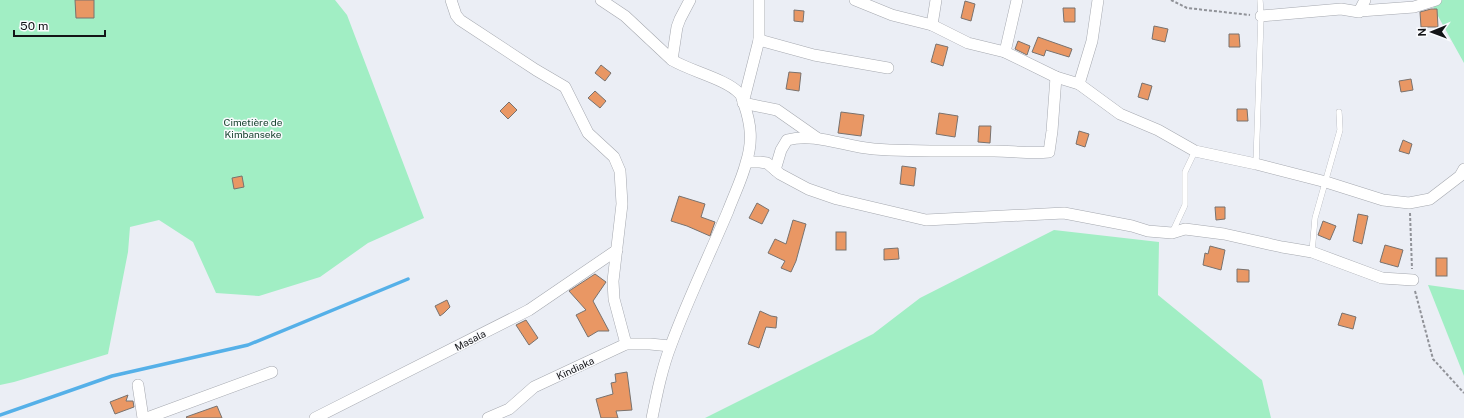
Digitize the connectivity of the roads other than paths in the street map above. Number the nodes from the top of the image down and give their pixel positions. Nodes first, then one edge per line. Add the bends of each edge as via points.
1 (451, 0) edge
2 (601, 0) edge
3 (690, 0) edge
4 (759, 0) edge
5 (855, 0) edge
6 (936, 0) edge
7 (1017, 0) edge
8 (1098, 0) edge
9 (1260, 0) edge
10 (1365, 0) edge
11 (1436, 0) edge
12 (1360, 10) junction
13 (1261, 16) junction
14 (932, 25) junction
15 (759, 40) junction
16 (1005, 52) junction
17 (672, 60) junction
18 (888, 68) dead end
19 (1056, 77) junction
20 (1079, 84) junction
21 (743, 103) junction
22 (1339, 112) dead end
23 (817, 138) junction
24 (1195, 151) junction
25 (747, 162) junction
26 (1256, 164) junction
27 (1464, 169) edge
28 (775, 170) junction
29 (1326, 182) junction
30 (1172, 232) junction
31 (617, 250) junction
32 (1312, 252) junction
33 (1413, 280) road end
34 (626, 344) junction
35 (670, 346) junction
36 (272, 372) dead end
37 (138, 385) dead end
38 (143, 418) edge
39 (147, 418) edge
40 (315, 418) edge
41 (488, 418) edge
42 (652, 418) edge

1 - 31 street via 460,20 565,86 588,133 614,157 622,184
2 - 17 street via 625,16
3 - 17 street via 677,28
4 - 15 street
5 - 14 street via 892,15
6 - 14 street
7 - 16 street
8 - 20 street via 1092,42
9 - 13 lane
10 - 12 street
11 - 12 street via 1414,7
12 - 13 street via 1359,12 1341,9
13 - 26 lane
14 - 16 street via 968,43
15 - 18 street via 814,55
15 - 21 street
16 - 19 street
17 - 21 street via 726,83 740,93
19 - 20 street
19 - 23 street via 1049,152 874,149
20 - 24 street via 1120,114 1158,130
21 - 23 street via 777,110
21 - 25 street via 750,127
22 - 29 lane via 1340,130
23 - 28 street via 787,140
24 - 26 street
24 - 30 lane via 1185,172 1186,205
25 - 28 street via 767,163
25 - 35 street
26 - 29 street
27 - 29 street via 1460,176 1430,199 1409,203 1383,200
28 - 30 street via 815,192 926,220 1064,213 1148,231
29 - 32 lane via 1315,218
30 - 32 street via 1185,229 1224,234
31 - 34 street via 613,281 614,299
31 - 40 street, Masala via 529,310
32 - 33 street via 1382,278
34 - 35 street, Kindiaka
34 - 41 street, Kindiaka via 534,387 509,409
35 - 42 street
36 - 39 street
37 - 38 street

